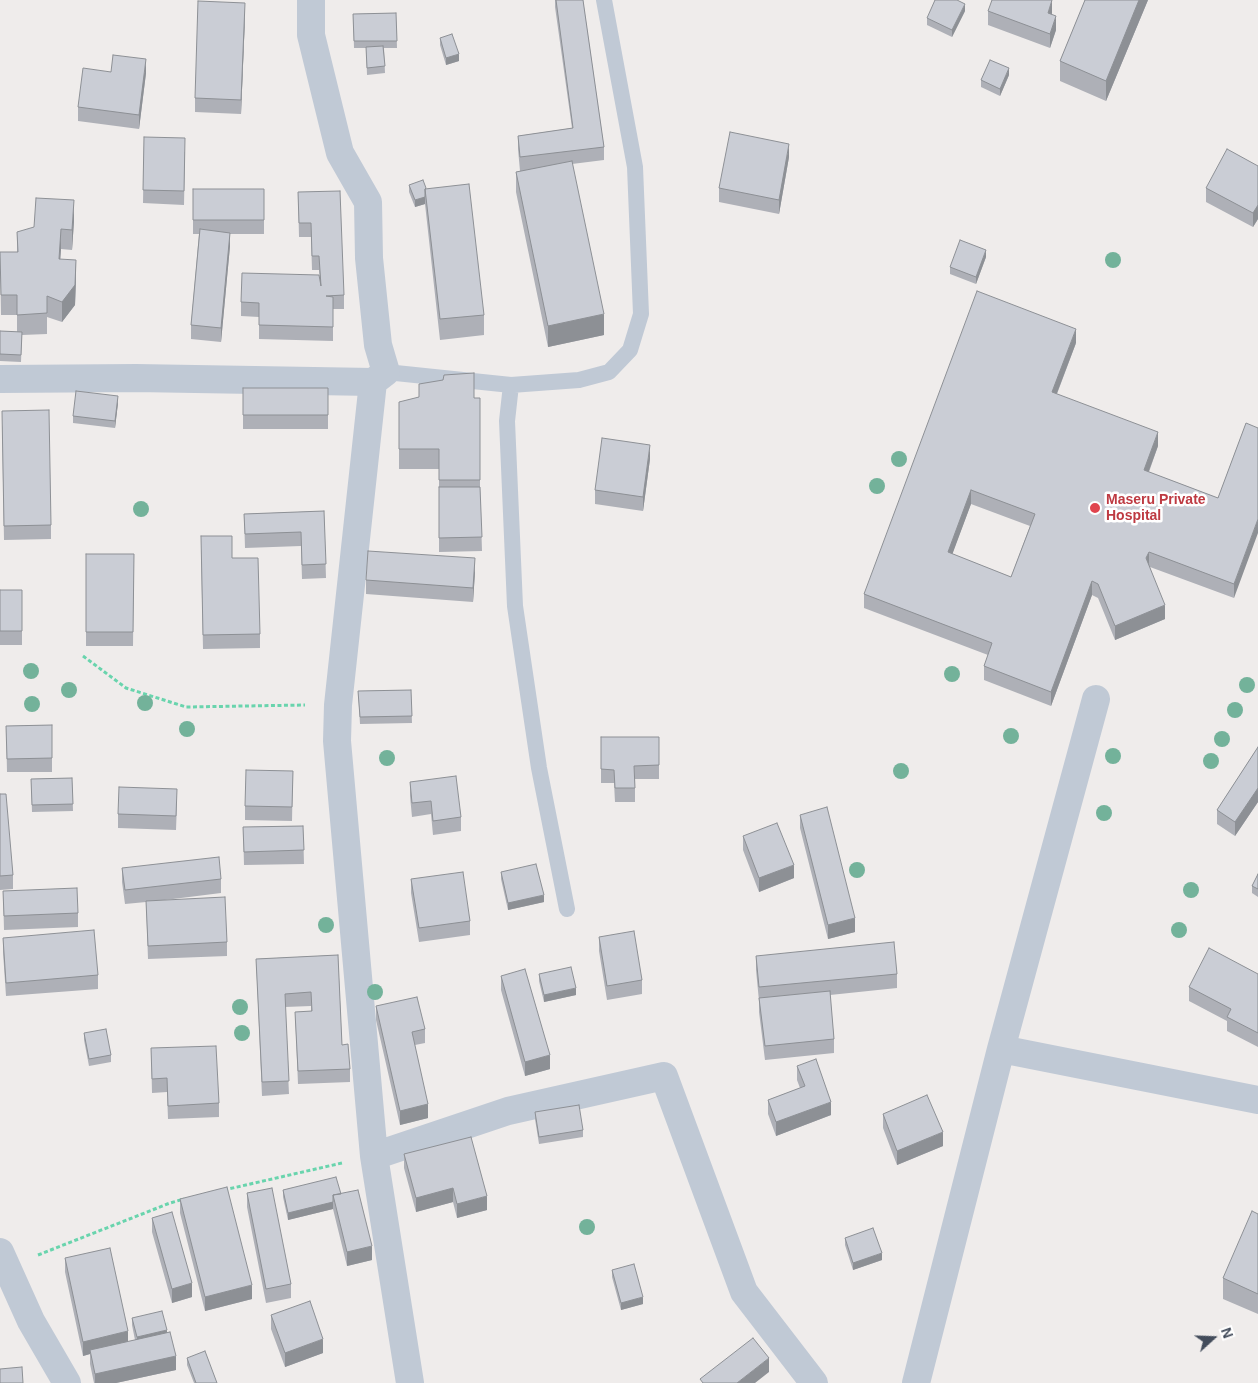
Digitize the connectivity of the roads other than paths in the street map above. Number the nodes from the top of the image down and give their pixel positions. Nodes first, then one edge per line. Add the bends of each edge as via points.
1 (311, 0) edge
2 (604, 0) edge
3 (379, 377) junction
4 (0, 379) edge
5 (511, 384) junction
6 (1096, 699) dead end
7 (567, 909) dead end
8 (1001, 1049) junction
9 (1258, 1100) edge
10 (374, 1156) junction
11 (3, 1259) edge
12 (68, 1383) edge
13 (410, 1383) edge
14 (814, 1383) edge
15 (916, 1383) edge

1 - 3 street via 312,35 340,153 368,202 368,258
2 - 5 lane via 635,167 641,314 630,350 609,372 579,380
3 - 4 street
3 - 5 lane
3 - 10 street via 338,705 337,741
5 - 7 lane via 507,420 515,606 539,768
6 - 8 street
8 - 9 street
8 - 15 street
10 - 13 street
10 - 14 street via 508,1111 664,1076 744,1292
11 - 12 street via 31,1322

